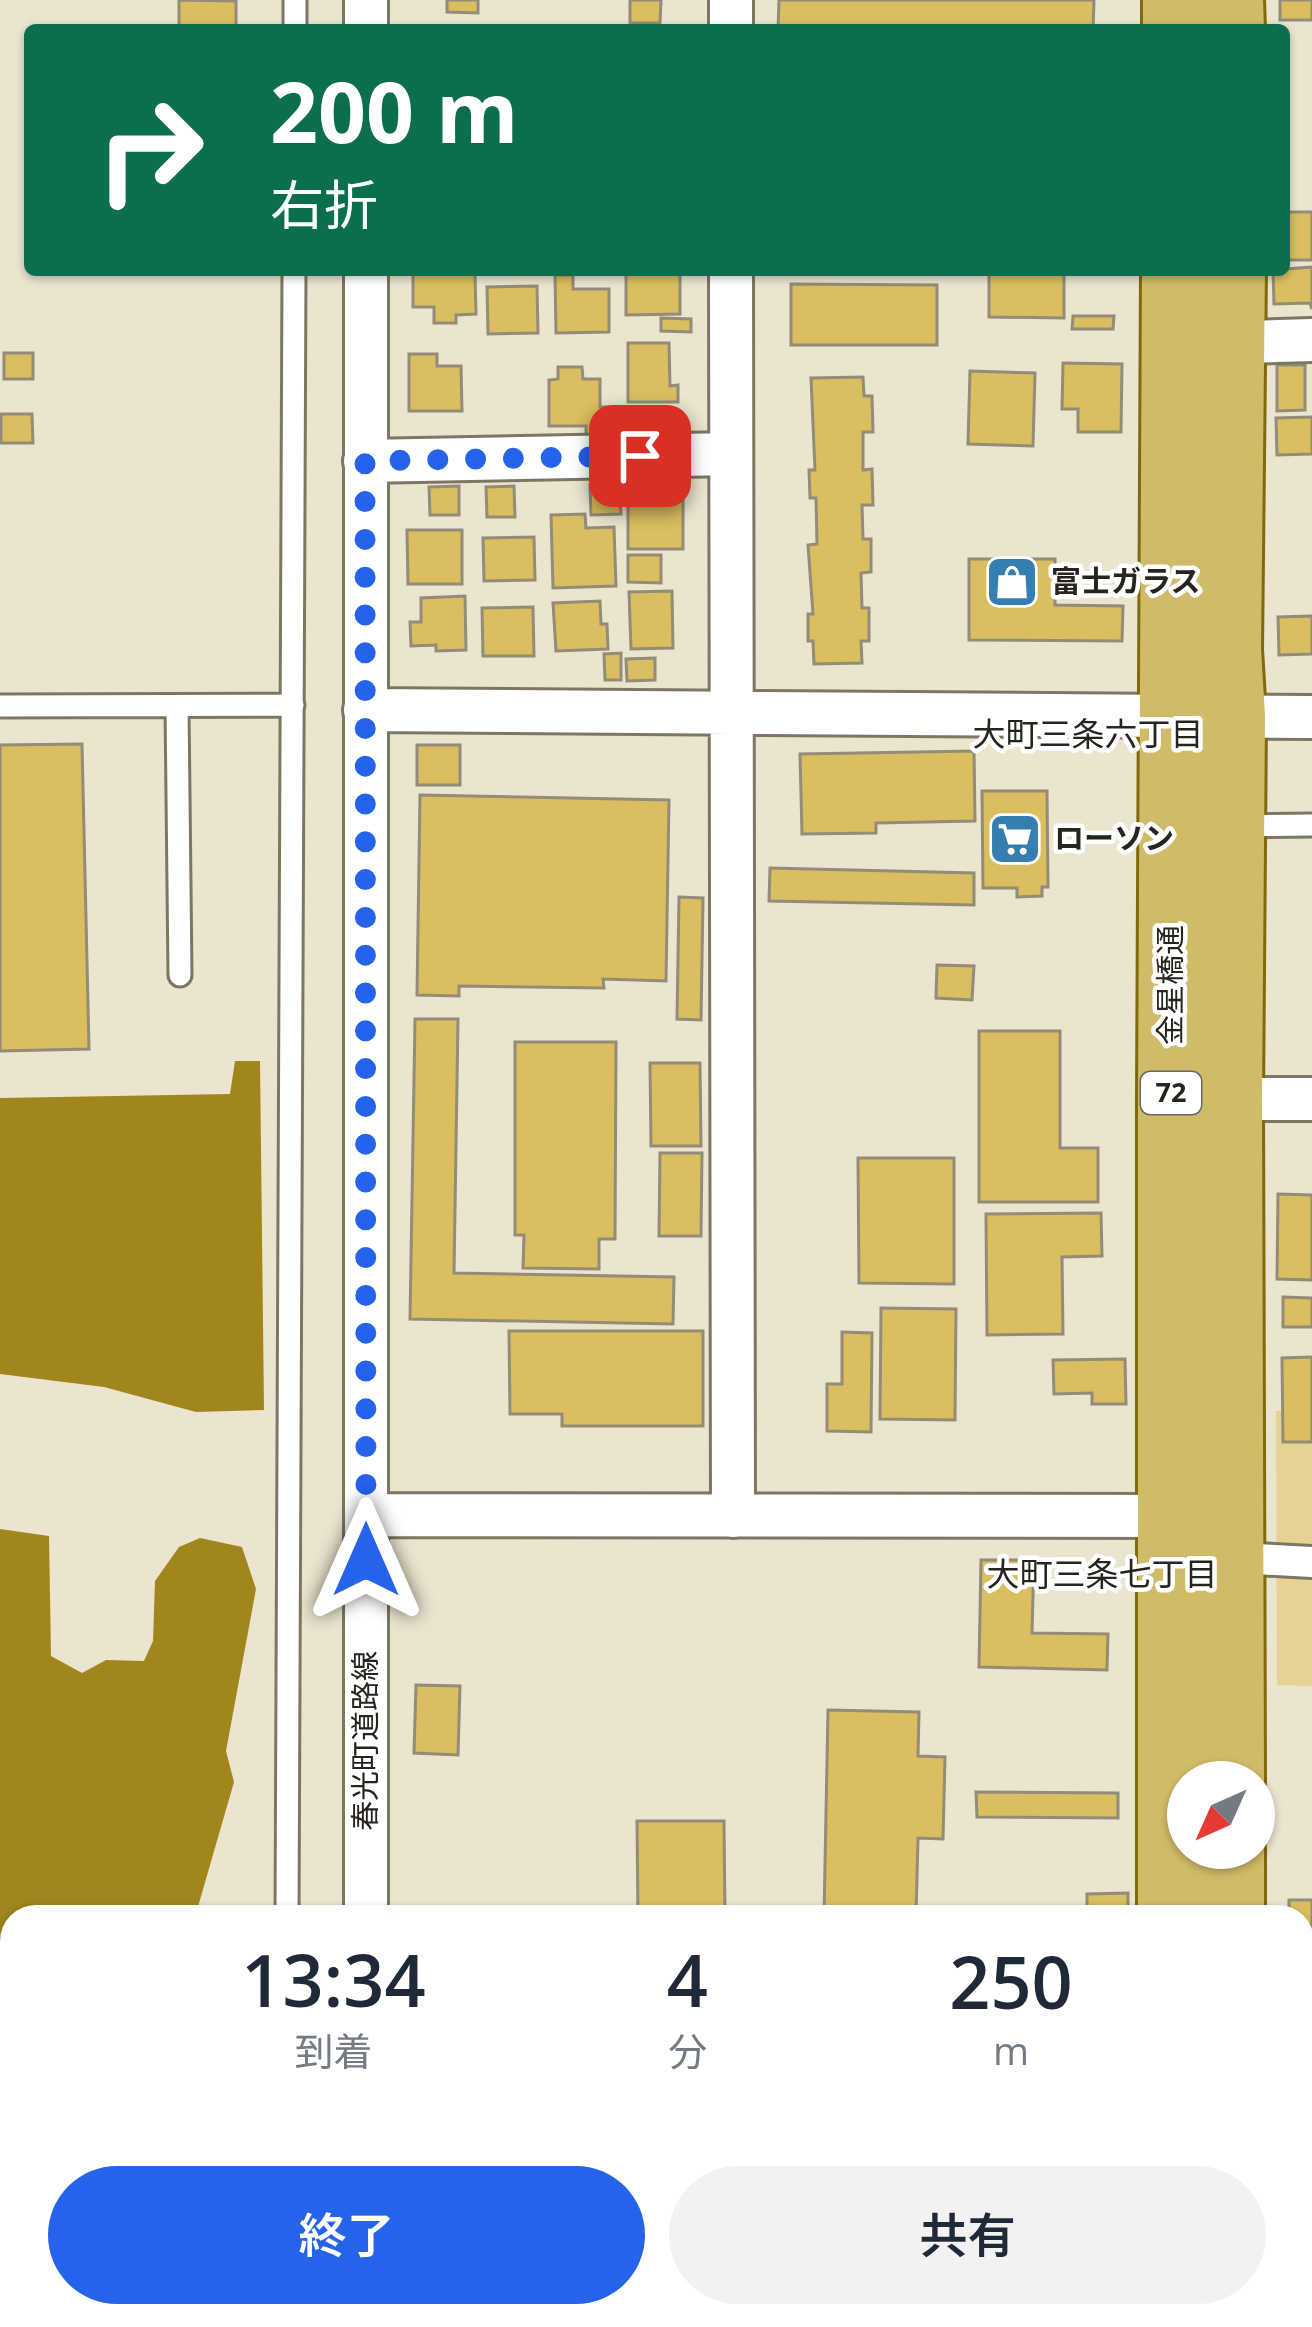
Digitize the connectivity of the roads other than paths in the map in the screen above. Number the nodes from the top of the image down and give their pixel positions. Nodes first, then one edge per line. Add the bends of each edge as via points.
1 (295, 276) edge
2 (366, 276) edge
3 (731, 276) edge
4 (1177, 276) edge
5 (1230, 276) edge
6 (1312, 340) edge
7 (1203, 343) junction
8 (731, 454) junction
9 (365, 461) junction
10 (293, 705) junction
11 (0, 706) edge
12 (177, 706) junction
13 (365, 710) junction
14 (731, 715) junction
15 (1202, 717) junction
16 (1312, 717) edge
17 (1312, 824) edge
18 (1231, 826) junction
19 (180, 975) dead end
20 (1200, 1099) junction
21 (1312, 1099) edge
22 (366, 1515) junction
23 (733, 1516) junction
24 (1220, 1530) junction
25 (1312, 1562) edge
26 (1230, 1761) edge
27 (1231, 1869) edge
28 (287, 1905) edge
29 (366, 1905) edge
30 (1173, 1905) edge
31 (1231, 1905) edge

1 - 10 lane
2 - 9 street, 春光町道路線
3 - 8 street
4 - 7 main road, 金星橋通 / 72
5 - 7 main road, 金星橋通 / 72
6 - 7 street
7 - 15 main road, 金星橋通 / 72
8 - 9 street
8 - 14 street
9 - 13 street, 春光町道路線
10 - 12 lane
10 - 28 lane
11 - 12 lane
12 - 19 lane
13 - 14 street
13 - 22 street, 春光町道路線
14 - 15 street
14 - 23 street
15 - 16 street
15 - 18 main road, 金星橋通 / 72
15 - 20 main road, 金星橋通 / 72
17 - 18 lane
18 - 20 main road, 金星橋通 / 72
20 - 21 street
20 - 24 main road, 金星橋通 / 72
22 - 23 street
22 - 29 street, 春光町道路線
23 - 24 street
24 - 25 street
24 - 26 main road, 金星橋通 / 72
24 - 30 main road, 金星橋通 / 72
27 - 31 main road

